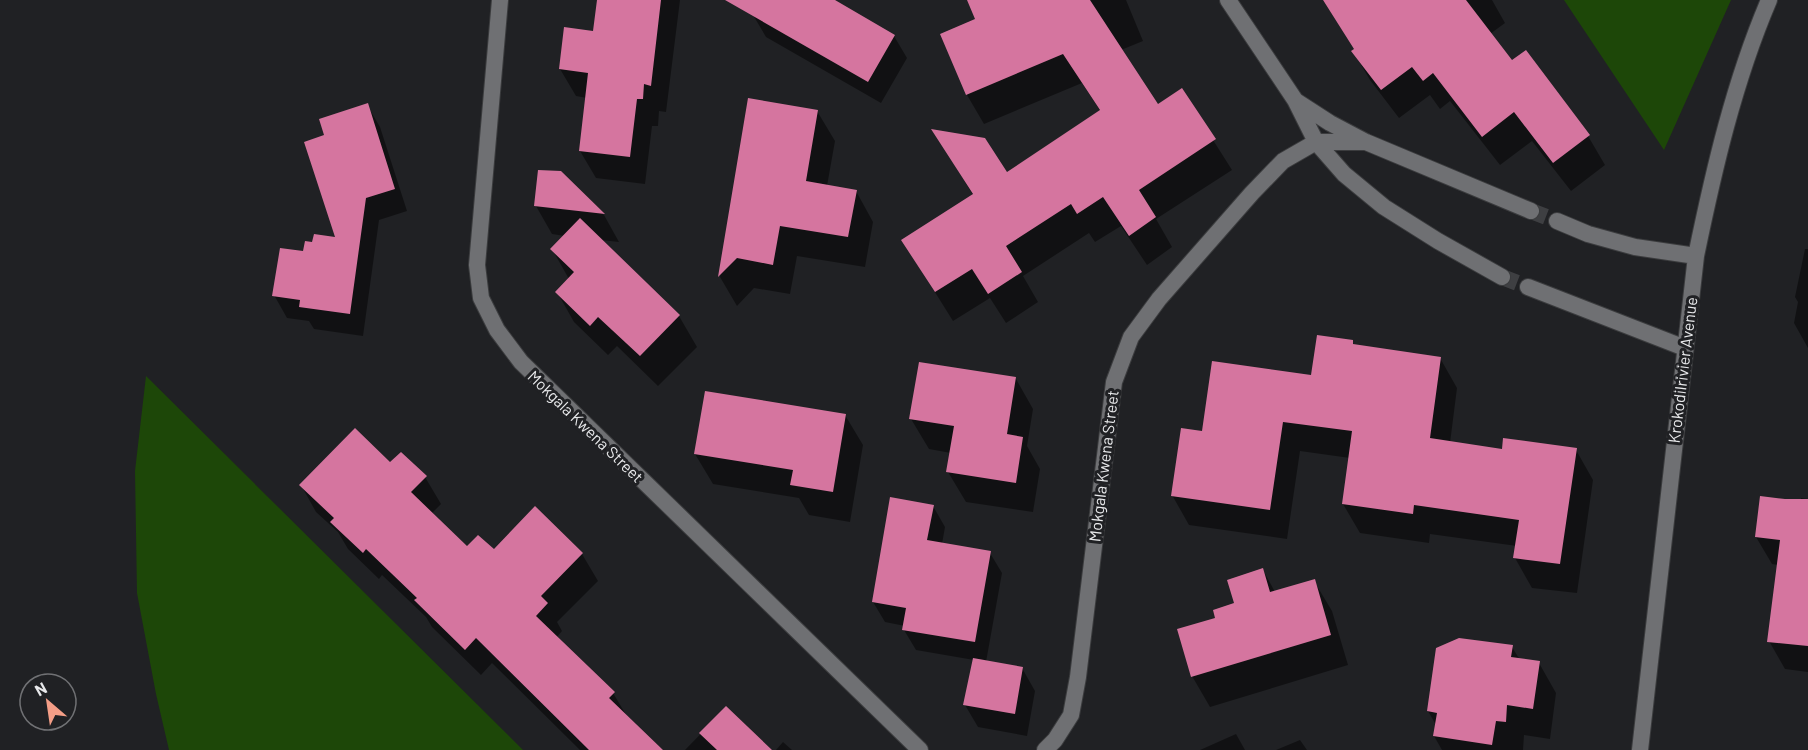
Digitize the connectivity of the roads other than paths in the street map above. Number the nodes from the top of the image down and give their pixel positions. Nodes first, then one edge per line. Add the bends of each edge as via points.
1 (500, 0) edge
2 (1228, 0) edge
3 (1769, 0) edge
4 (1295, 100) junction
5 (1366, 141) junction
6 (1316, 142) junction
7 (1531, 211) tunnel mouth
8 (1557, 221) tunnel mouth
9 (1696, 256) junction
10 (1502, 277) tunnel mouth
11 (1528, 287) tunnel mouth
12 (1685, 348) junction
13 (920, 750) edge
14 (1045, 750) edge
15 (1640, 750) edge

1 - 13 street, Mokgala Kwena Street via 477,265 481,298 497,330 520,362
2 - 4 street, Mokgala Kwena Street
3 - 9 street, Krokodilrivier Avenue via 1739,79 1712,176
4 - 5 street, Mokgala Kwena Street
4 - 6 street, Mokgala Kwena Street
5 - 6 street, Mokgala Kwena Street
5 - 7 street, Mokgala Kwena Street
6 - 10 street, Mokgala Kwena Street via 1344,174 1384,207
6 - 14 street, Mokgala Kwena Street via 1283,161 1252,193 1159,299 1131,337 1114,382 1071,715
8 - 9 street via 1635,248
9 - 12 street, Krokodilrivier Avenue
11 - 12 street
12 - 15 street, Krokodilrivier Avenue

